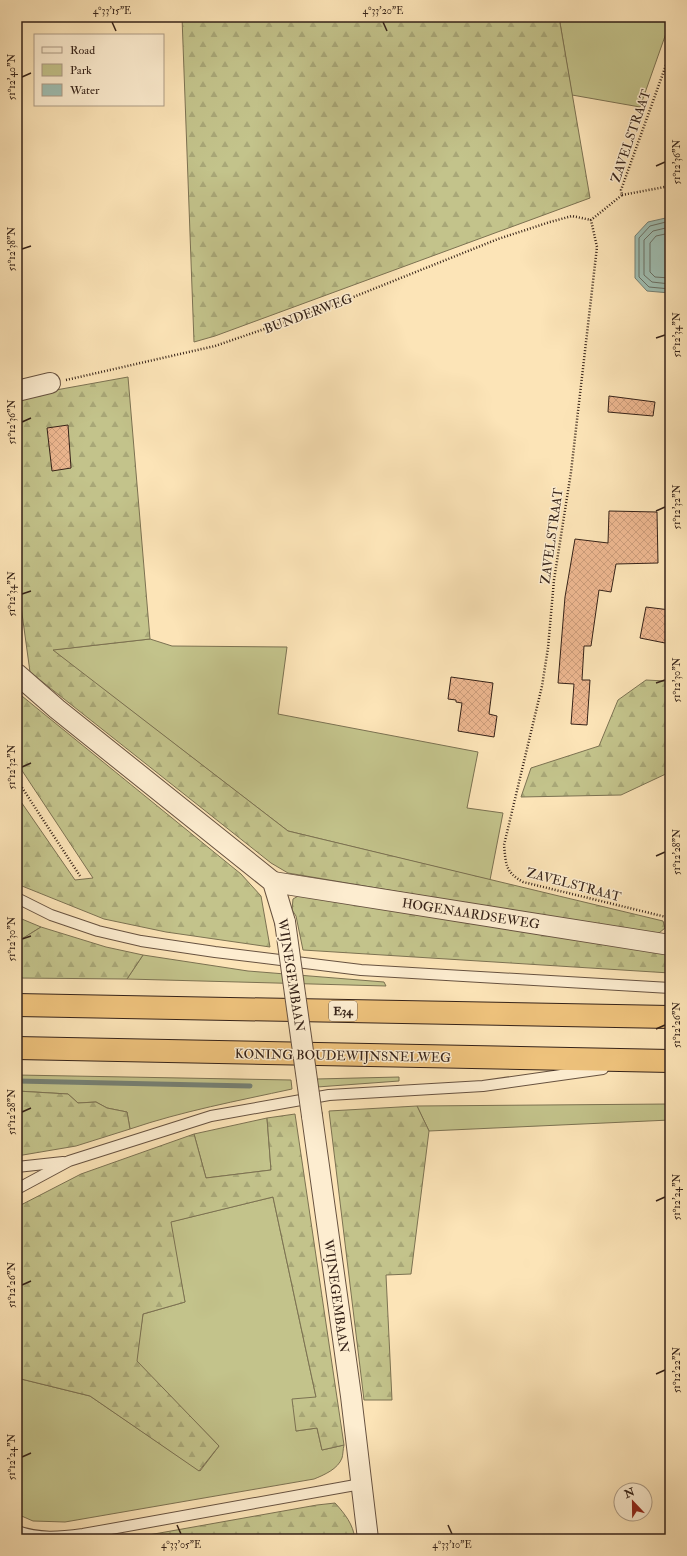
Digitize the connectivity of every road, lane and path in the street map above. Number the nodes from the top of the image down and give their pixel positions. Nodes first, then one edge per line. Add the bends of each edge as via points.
1 (670, 54) edge
2 (670, 186) edge
3 (622, 195) junction
4 (591, 220) junction
5 (50, 383) joint
6 (17, 390) edge
7 (17, 674) edge
8 (17, 780) edge
9 (80, 876) dead end
10 (273, 882) junction
11 (17, 898) edge
12 (670, 920) edge
13 (670, 945) edge
14 (670, 988) edge
15 (17, 1005) edge
16 (670, 1017) edge
17 (17, 1048) edge
18 (665, 1060) edge
19 (68, 1162) junction
20 (17, 1167) edge
21 (17, 1189) edge
22 (361, 1484) junction
23 (17, 1531) edge
24 (368, 1539) edge

1 - 3 path, ZAVELSTRAAT via 621,190
2 - 3 path
3 - 4 path, ZAVELSTRAAT
4 - 5 path, BUNDERWEG via 572,216 498,239 331,306 215,346
4 - 12 path, ZAVELSTRAAT via 597,248 571,472 554,580 548,648 542,686 504,845 507,868 514,877 523,882
5 - 6 street
7 - 10 street
8 - 9 path
10 - 13 street, HOGENAARDSEWEG
10 - 22 street, WIJNEGEMBAAN, bridge via 285,922
11 - 14 lane via 51,915 98,931 141,941 215,952 361,970
15 - 16 highway, E34
17 - 18 highway, KONING BOUDEWIJNSNELWEG
18 - 19 lane via 483,1086 329,1095 211,1116
19 - 20 lane
19 - 21 lane
22 - 23 lane via 83,1534 56,1537
22 - 24 street, WIJNEGEMBAAN

